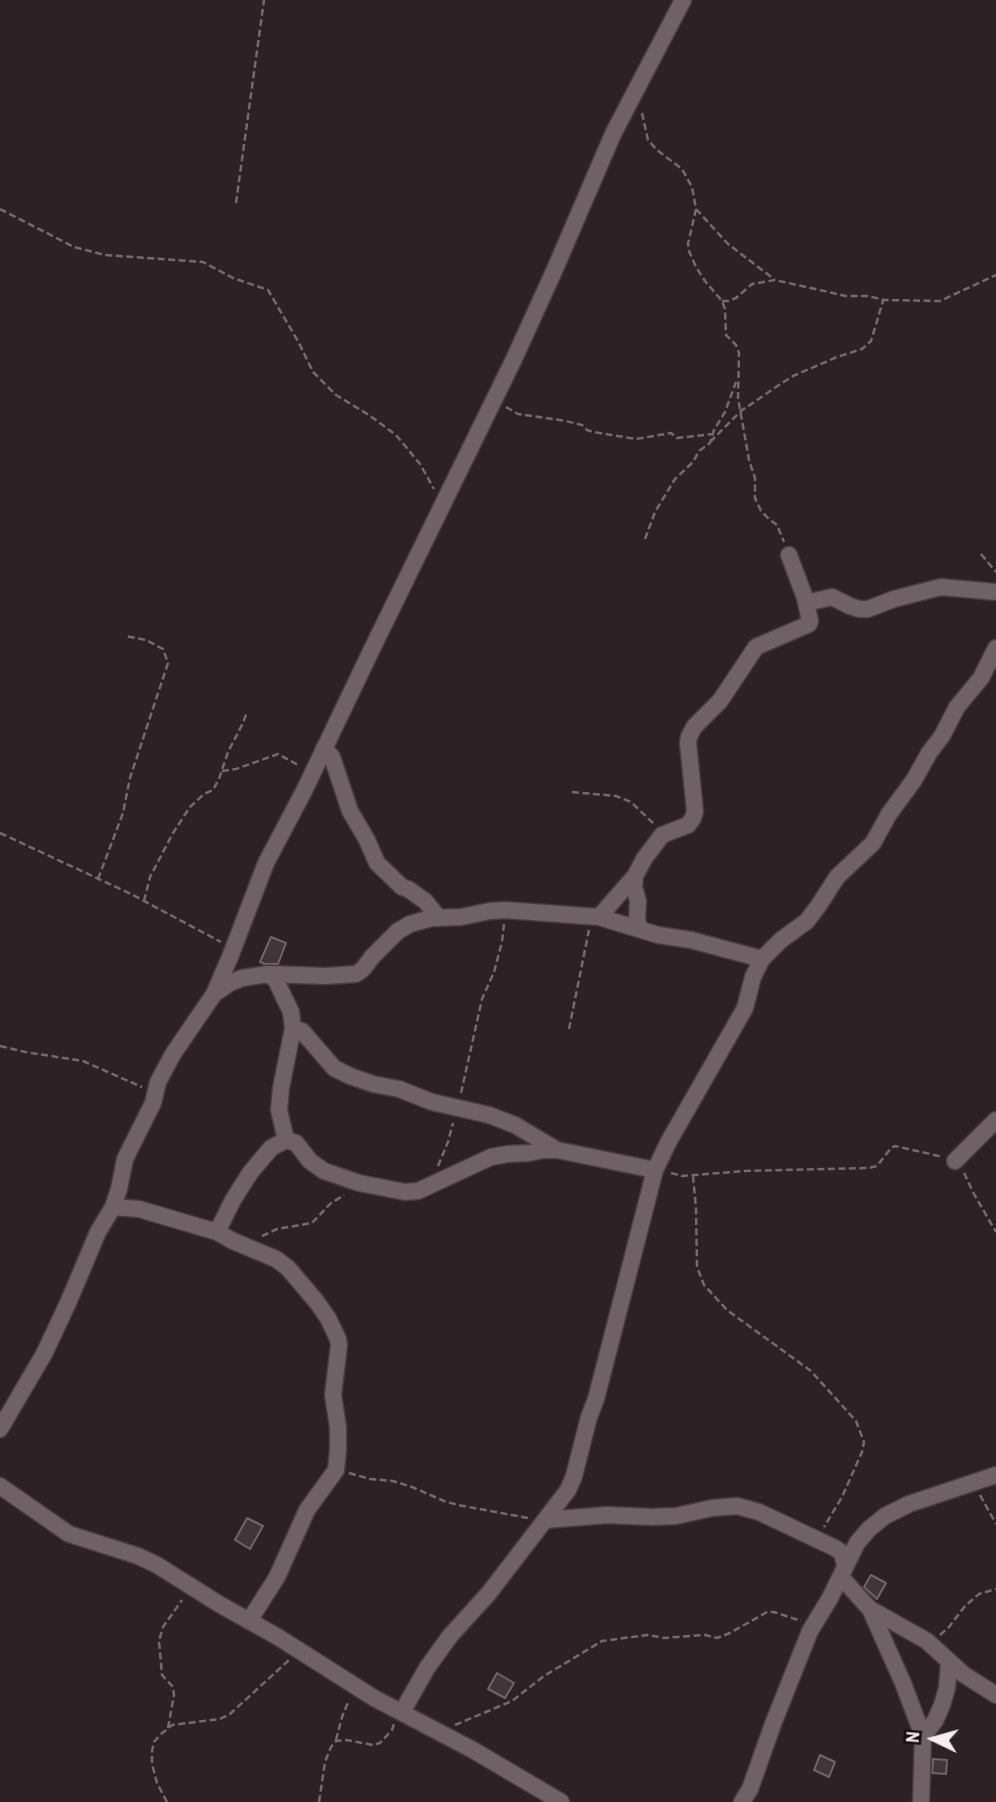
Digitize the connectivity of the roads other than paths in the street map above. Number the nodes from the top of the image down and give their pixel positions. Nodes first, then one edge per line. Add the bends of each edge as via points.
1 (683, 0) edge
2 (789, 555) road end
3 (996, 592) edge
4 (806, 603) junction
5 (996, 648) edge
6 (324, 748) junction
7 (635, 876) junction
8 (595, 917) junction
9 (439, 918) junction
10 (639, 929) junction
11 (762, 958) junction
12 (268, 974) junction
13 (214, 994) junction
14 (293, 1028) junction
15 (996, 1120) edge
16 (286, 1140) junction
17 (557, 1150) junction
18 (955, 1161) road end
19 (657, 1165) junction
20 (113, 1207) junction
21 (216, 1232) junction
22 (0, 1429) edge
23 (996, 1475) edge
24 (0, 1486) edge
25 (545, 1520) junction
26 (843, 1571) junction
27 (870, 1609) junction
28 (249, 1621) junction
29 (949, 1662) junction
30 (996, 1695) edge
31 (402, 1712) junction
32 (923, 1736) junction
33 (561, 1802) edge
34 (742, 1802) edge
35 (921, 1802) edge

1 - 6 street via 612,134 496,397
2 - 4 street
3 - 4 street via 941,587 868,609 832,597
4 - 7 street via 809,624 756,647 720,701 694,727 688,743 693,818 688,825 662,835
5 - 11 street via 873,843 837,877 807,921
6 - 9 street via 377,863
6 - 13 street via 266,863
7 - 8 street
7 - 10 street
8 - 9 street via 505,910
8 - 10 street
9 - 12 street via 404,926 356,974
10 - 11 street
11 - 19 street via 745,1009
12 - 13 street via 230,982
12 - 14 street via 281,989
13 - 20 street via 158,1082 153,1103 125,1159
14 - 16 street via 279,1110
14 - 17 street via 302,1031 334,1068 350,1076 489,1115
15 - 18 street
16 - 17 street via 296,1143 324,1171 405,1192 418,1191 491,1157
16 - 21 street via 271,1148 250,1174
17 - 19 street
19 - 25 street via 574,1476
20 - 21 street via 139,1209
20 - 22 street via 44,1353
21 - 28 street via 288,1268 322,1309 339,1345 333,1395 338,1427 336,1470 307,1510 277,1577
23 - 26 street via 885,1516 857,1543
24 - 28 street via 69,1534 149,1561
25 - 26 street via 664,1517 737,1506 835,1548 842,1553
25 - 31 street via 450,1636
26 - 27 street
26 - 34 street via 814,1624
27 - 29 street via 927,1641
27 - 32 street
28 - 31 street
29 - 30 street
29 - 32 street via 942,1705
31 - 33 street
32 - 35 street

